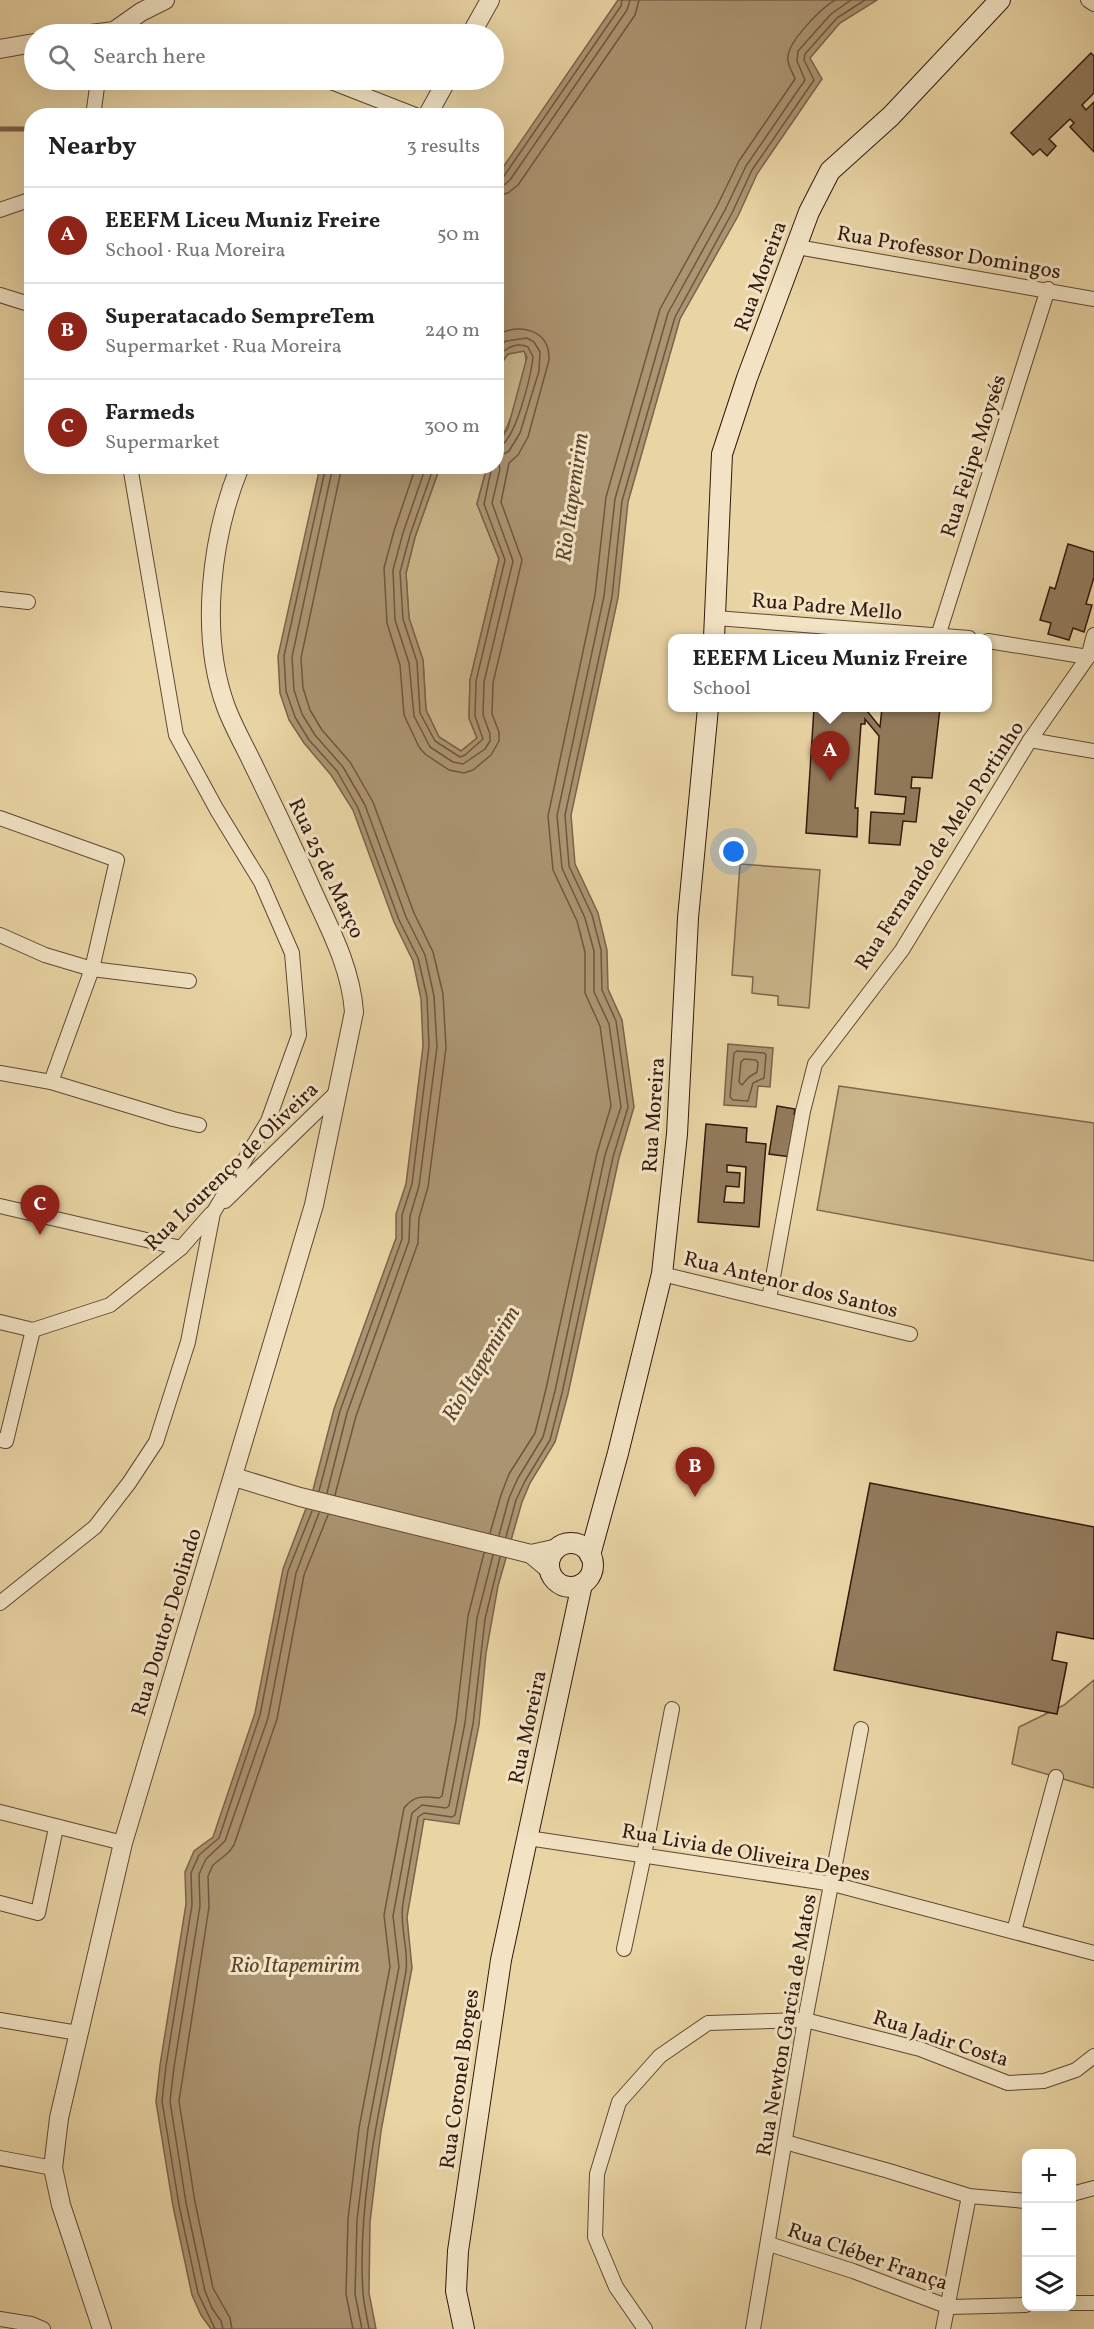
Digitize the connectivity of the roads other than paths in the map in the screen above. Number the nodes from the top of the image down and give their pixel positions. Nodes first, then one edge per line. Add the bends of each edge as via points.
1 (165, 0) edge
2 (490, 0) edge
3 (1000, 0) edge
4 (1088, 0) edge
5 (1094, 4) edge
6 (125, 24) edge
7 (477, 24) edge
8 (24, 44) edge
9 (4, 45) edge
10 (97, 90) edge
11 (352, 90) edge
12 (441, 90) edge
13 (94, 108) edge
14 (398, 108) edge
15 (431, 108) edge
16 (24, 202) edge
17 (0, 210) edge
18 (797, 247) junction
19 (1048, 289) junction
20 (0, 295) edge
21 (1094, 299) edge
22 (24, 302) edge
23 (131, 474) edge
24 (237, 474) edge
25 (0, 599) edge
26 (28, 602) dead end
27 (716, 618) junction
28 (714, 634) edge
29 (913, 634) edge
30 (939, 634) edge
31 (1094, 635) edge
32 (992, 642) edge
33 (1088, 657) junction
34 (708, 712) edge
35 (1030, 740) junction
36 (1094, 751) edge
37 (0, 818) edge
38 (0, 935) edge
39 (92, 969) junction
40 (189, 981) dead end
41 (0, 1073) edge
42 (51, 1082) junction
43 (338, 1091) junction
44 (199, 1125) dead end
45 (0, 1206) edge
46 (213, 1213) junction
47 (181, 1248) junction
48 (662, 1274) junction
49 (769, 1299) junction
50 (0, 1322) edge
51 (33, 1330) junction
52 (910, 1334) dead end
53 (3, 1440) edge
54 (234, 1477) junction
55 (600, 1519) junction
56 (563, 1545) junction
57 (526, 1552) junction
58 (590, 1555) junction
59 (554, 1576) junction
60 (582, 1584) junction
61 (0, 1603) edge
62 (572, 1627) junction
63 (672, 1709) dead end
64 (861, 1729) dead end
65 (1056, 1777) dead end
66 (0, 1812) edge
67 (56, 1827) junction
68 (528, 1838) junction
69 (123, 1843) junction
70 (644, 1856) junction
71 (833, 1884) junction
72 (0, 1903) edge
73 (1014, 1931) junction
74 (624, 1949) dead end
75 (1094, 1953) edge
76 (0, 2020) edge
77 (805, 2020) junction
78 (78, 2033) junction
79 (1094, 2056) edge
80 (786, 2142) junction
81 (0, 2158) edge
82 (53, 2168) junction
83 (1094, 2188) edge
84 (1076, 2193) edge
85 (969, 2196) junction
86 (1022, 2201) edge
87 (769, 2244) junction
88 (1076, 2303) edge
89 (1094, 2303) edge
90 (1022, 2305) edge
91 (949, 2307) junction
92 (0, 2319) edge
93 (34, 2327) edge
94 (102, 2329) edge
95 (464, 2329) edge
96 (645, 2329) edge
97 (753, 2329) edge
98 (943, 2329) edge

1 - 6 street
2 - 7 street
3 - 18 main road, Rua Moreira via 891,116 830,171
4 - 5 street
8 - 9 street
10 - 13 street
11 - 14 street
12 - 15 street
16 - 17 street
18 - 19 street, Rua Professor Domingos
18 - 27 main road, Rua Moreira via 722,454
19 - 21 street, Rua Professor Domingos
19 - 30 street, Rua Felipe Moysés
20 - 22 street
23 - 46 street via 176,735 261,882 292,952 299,1035 268,1121
24 - 43 street, Rua 25 de Março via 222,521 214,573 210,621 216,672 226,707 342,956 354,1012
25 - 26 street
27 - 28 main road, Rua Moreira
27 - 29 street, Rua Padre Mello
31 - 33 street, Rua Fernando de Melo Portinho
32 - 33 street
33 - 35 street, Rua Fernando de Melo Portinho
34 - 48 main road, Rua Moreira via 688,918 677,1134
35 - 36 street
35 - 49 street, Rua Fernando de Melo Portinho via 902,950 815,1064
37 - 39 street via 117,860
38 - 39 street via 45,956
39 - 40 street
39 - 42 street
41 - 42 street
42 - 44 street
43 - 46 street, Rua Lourenço de Oliveira
43 - 54 street, Rua Doutor Deolindo via 314,1205
45 - 47 street
46 - 47 street, Rua Lourenço de Oliveira
46 - 61 street via 188,1341 156,1442 94,1527
47 - 51 street, Rua Lourenço de Oliveira via 110,1305
48 - 49 street, Rua Antenor dos Santos
48 - 55 main road, Rua Moreira
49 - 52 street, Rua Antenor dos Santos
50 - 51 street
51 - 53 street
54 - 57 street
54 - 69 street, Rua Doutor Deolindo
55 - 56 main road
55 - 58 main road, Rua Moreira
56 - 57 street
56 - 58 main road via 579,1544
56 - 59 main road via 552,1554 549,1564
57 - 59 street
58 - 60 main road via 593,1571
59 - 60 main road via 568,1587
59 - 62 main road, Rua Moreira
60 - 62 main road, Rua Moreira
62 - 68 main road, Rua Moreira
63 - 70 street
64 - 71 street, Rua Newton Garcia de Matos
65 - 73 street
66 - 67 street
67 - 69 street
67 - 72 street via 38,1913
68 - 70 street, Rua Livia de Oliveira Depes
68 - 95 main road, Rua Coronel Borges via 501,1960 458,2251 456,2291
69 - 78 street, Rua Doutor Deolindo
70 - 71 street, Rua Livia de Oliveira Depes
70 - 74 street
71 - 73 street, Rua Livia de Oliveira Depes
71 - 77 street, Rua Newton Garcia de Matos
73 - 75 street, Rua Livia de Oliveira Depes
76 - 78 street
77 - 79 street, Rua Jadir Costa via 920,2049 1008,2083 1044,2081 1076,2070
77 - 80 street, Rua Newton Garcia de Matos
77 - 96 street, Rua Jadir Costa via 708,2023 660,2056 619,2102 597,2174 595,2237 616,2287
78 - 82 street, Rua Doutor Deolindo via 59,2118
80 - 85 street
80 - 87 street, Rua Newton Garcia de Matos
81 - 82 street
82 - 94 street, Rua Doutor Deolindo via 61,2205
83 - 84 street
85 - 86 street
85 - 91 street
87 - 91 street, Rua Cléber França
87 - 97 street, Rua Newton Garcia de Matos
88 - 89 street
90 - 91 street, Rua Cléber França
91 - 98 street
92 - 93 street

